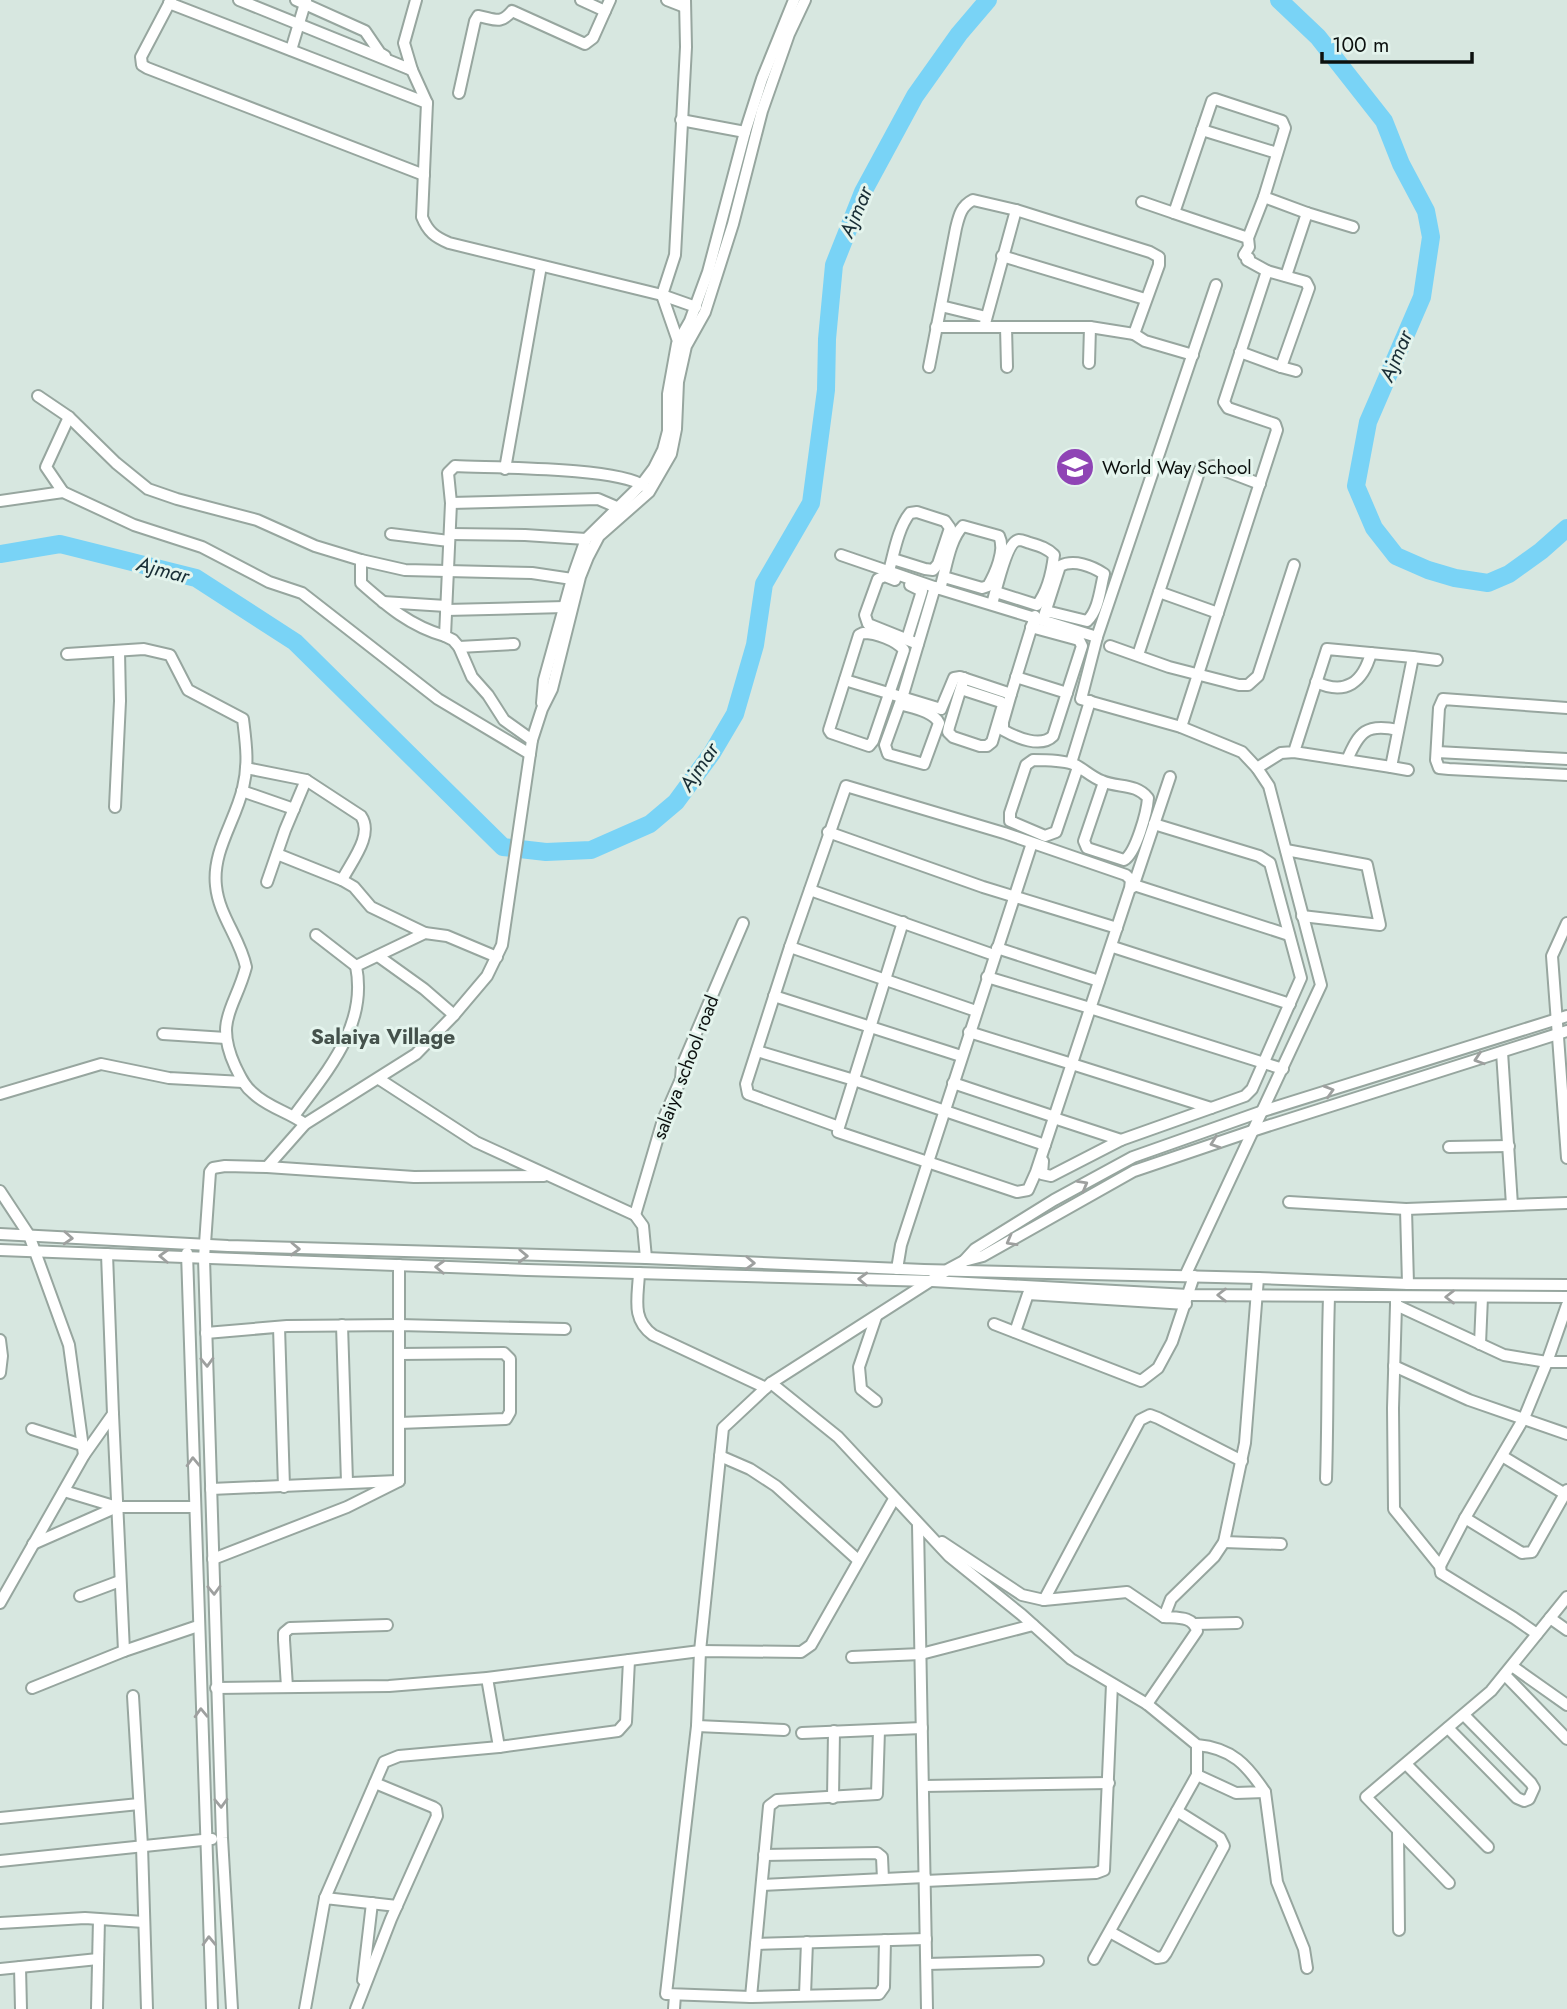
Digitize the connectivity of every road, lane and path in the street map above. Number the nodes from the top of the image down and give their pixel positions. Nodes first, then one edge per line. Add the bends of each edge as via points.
1 (239, 0) edge
2 (416, 0) edge
3 (517, 0) edge
4 (581, 0) edge
5 (667, 0) edge
6 (794, 0) edge
7 (805, 0) edge
8 (170, 1) edge
9 (302, 1) edge
10 (685, 4) edge
11 (607, 5) edge
12 (512, 11) junction
13 (298, 25) junction
14 (291, 50) junction
15 (412, 70) junction
16 (459, 93) dead end
17 (427, 103) junction
18 (757, 110) junction
19 (681, 120) junction
20 (1202, 130) junction
21 (746, 132) junction
22 (1277, 153) junction
23 (424, 175) junction
24 (1264, 197) junction
25 (1142, 202) dead end
26 (1016, 210) junction
27 (1174, 213) junction
28 (1307, 213) junction
29 (1353, 227) dead end
30 (1248, 238) junction
31 (1002, 256) junction
32 (541, 266) junction
33 (1268, 271) junction
34 (1286, 276) junction
35 (1216, 285) dead end
36 (662, 295) junction
37 (1145, 299) junction
38 (941, 306) junction
39 (695, 307) junction
40 (985, 322) junction
41 (936, 327) junction
42 (1006, 327) junction
43 (1090, 327) junction
44 (1134, 334) junction
45 (682, 345) junction
46 (1240, 352) junction
47 (1193, 355) junction
48 (1089, 363) dead end
49 (929, 367) dead end
50 (1007, 367) dead end
51 (1281, 367) junction
52 (1296, 371) dead end
53 (38, 396) dead end
54 (69, 417) junction
55 (505, 468) junction
56 (1260, 484) junction
57 (645, 488) junction
58 (63, 492) junction
59 (0, 501) edge
60 (451, 503) junction
61 (619, 508) junction
62 (391, 534) dead end
63 (449, 537) junction
64 (586, 539) junction
65 (841, 555) dead end
66 (892, 559) junction
67 (361, 560) junction
68 (1294, 565) dead end
69 (889, 571) junction
70 (447, 572) junction
71 (944, 577) junction
72 (572, 579) junction
73 (937, 588) junction
74 (1159, 592) junction
75 (994, 598) junction
76 (383, 602) junction
77 (565, 607) junction
78 (446, 608) junction
79 (1218, 612) junction
80 (1039, 618) junction
81 (444, 636) junction
82 (1097, 636) junction
83 (913, 641) junction
84 (514, 644) dead end
85 (1110, 646) dead end
86 (459, 647) junction
87 (119, 651) junction
88 (1371, 653) junction
89 (67, 654) dead end
90 (1138, 655) junction
91 (1413, 657) junction
92 (1437, 660) dead end
93 (1199, 674) junction
94 (1016, 677) junction
95 (845, 680) junction
96 (1316, 682) junction
97 (962, 684) junction
98 (1067, 693) junction
99 (890, 694) junction
100 (1011, 694) junction
101 (901, 701) junction
102 (1090, 701) junction
103 (1567, 708) edge
104 (542, 709) junction
105 (1181, 727) junction
106 (1398, 730) junction
107 (532, 740) junction
108 (1294, 752) junction
109 (1437, 752) junction
110 (530, 754) junction
111 (1567, 759) edge
112 (1346, 760) junction
113 (1075, 765) junction
114 (1391, 767) junction
115 (246, 768) junction
116 (1258, 768) junction
117 (1408, 770) dead end
118 (1567, 775) edge
119 (1170, 776) dead end
120 (306, 780) junction
121 (1104, 782) junction
122 (242, 791) junction
123 (115, 807) dead end
124 (294, 809) junction
125 (1154, 824) junction
126 (828, 832) junction
127 (1032, 843) junction
128 (1286, 850) junction
129 (277, 854) junction
130 (342, 880) junction
131 (267, 882) dead end
132 (1134, 885) junction
133 (810, 890) junction
134 (1014, 897) junction
135 (1302, 916) junction
136 (903, 922) junction
137 (743, 923) dead end
138 (1567, 923) edge
139 (1117, 928) junction
140 (425, 933) junction
141 (1289, 934) junction
142 (316, 935) dead end
143 (790, 947) junction
144 (1113, 947) junction
145 (996, 951) junction
146 (378, 956) junction
147 (497, 957) junction
148 (356, 966) junction
149 (1567, 966) edge
150 (1554, 970) junction
151 (987, 977) junction
152 (883, 981) junction
153 (1099, 981) junction
154 (774, 996) junction
155 (1290, 1003) junction
156 (1092, 1009) junction
157 (976, 1011) junction
158 (454, 1015) junction
159 (1563, 1018) edge
160 (870, 1025) junction
161 (969, 1032) junction
162 (1563, 1032) edge
163 (163, 1034) dead end
164 (226, 1038) junction
165 (757, 1051) junction
166 (1502, 1052) junction
167 (961, 1056) junction
168 (1263, 1062) junction
169 (1073, 1064) junction
170 (1283, 1069) junction
171 (379, 1079) junction
172 (853, 1080) junction
173 (243, 1082) junction
174 (953, 1083) junction
175 (0, 1094) edge
176 (1211, 1108) junction
177 (1263, 1111) junction
178 (944, 1112) junction
179 (294, 1116) junction
180 (1056, 1118) junction
181 (305, 1124) junction
182 (839, 1127) junction
183 (1255, 1130) junction
184 (1121, 1140) junction
185 (1045, 1145) junction
186 (1509, 1146) junction
187 (1449, 1147) dead end
188 (1567, 1158) edge
189 (929, 1163) junction
190 (267, 1167) junction
191 (550, 1176) junction
192 (0, 1191) edge
193 (1289, 1202) dead end
194 (1567, 1203) edge
195 (1512, 1205) junction
196 (1406, 1209) junction
197 (635, 1214) junction
198 (0, 1234) edge
199 (30, 1235) junction
200 (186, 1244) junction
201 (205, 1245) junction
202 (0, 1250) edge
203 (35, 1251) junction
204 (107, 1254) junction
205 (187, 1257) junction
206 (204, 1258) junction
207 (623, 1258) junction
208 (646, 1258) junction
209 (964, 1261) junction
210 (400, 1265) junction
211 (897, 1269) junction
212 (949, 1269) junction
213 (622, 1273) junction
214 (639, 1273) junction
215 (1190, 1276) junction
216 (1258, 1278) junction
217 (932, 1281) junction
218 (1408, 1284) junction
219 (1567, 1285) edge
220 (1257, 1296) junction
221 (1329, 1297) junction
222 (1482, 1297) junction
223 (1567, 1297) edge
224 (1187, 1300) junction
225 (1396, 1301) junction
226 (1567, 1305) edge
227 (876, 1317) junction
228 (994, 1324) dead end
229 (342, 1325) junction
230 (399, 1325) junction
231 (279, 1327) junction
232 (565, 1329) dead end
233 (1015, 1332) junction
234 (206, 1333) junction
235 (0, 1340) edge
236 (1480, 1344) junction
237 (399, 1354) junction
238 (1548, 1362) junction
239 (1566, 1362) edge
240 (1394, 1366) junction
241 (0, 1373) edge
242 (769, 1386) junction
243 (876, 1401) dead end
244 (113, 1414) junction
245 (1524, 1418) junction
246 (399, 1423) junction
247 (32, 1429) dead end
248 (1567, 1434) edge
249 (83, 1450) junction
250 (1502, 1455) junction
251 (720, 1456) junction
252 (1242, 1461) junction
253 (1326, 1479) dead end
254 (399, 1481) junction
255 (347, 1482) junction
256 (284, 1486) junction
257 (211, 1489) junction
258 (64, 1491) junction
259 (1566, 1492) edge
260 (894, 1499) junction
261 (117, 1507) junction
262 (195, 1507) junction
263 (1465, 1518) junction
264 (918, 1525) junction
265 (942, 1542) dead end
266 (1224, 1542) junction
267 (33, 1544) junction
268 (1281, 1544) dead end
269 (213, 1559) junction
270 (858, 1560) junction
271 (1440, 1566) junction
272 (120, 1581) junction
273 (80, 1596) dead end
274 (1044, 1600) junction
275 (1566, 1600) edge
276 (0, 1602) edge
277 (1164, 1617) junction
278 (1550, 1618) junction
279 (1237, 1623) dead end
280 (1195, 1624) junction
281 (387, 1625) dead end
282 (1033, 1625) junction
283 (198, 1626) junction
284 (1567, 1630) edge
285 (1537, 1634) junction
286 (124, 1651) junction
287 (700, 1651) junction
288 (921, 1654) junction
289 (852, 1657) dead end
290 (629, 1660) junction
291 (1512, 1666) junction
292 (1505, 1675) junction
293 (487, 1678) junction
294 (1112, 1684) junction
295 (287, 1687) junction
296 (32, 1688) dead end
297 (216, 1688) junction
298 (133, 1696) dead end
299 (1147, 1704) junction
300 (1567, 1705) edge
301 (1464, 1714) junction
302 (697, 1726) junction
303 (922, 1728) junction
304 (1448, 1728) junction
305 (784, 1730) dead end
306 (879, 1730) junction
307 (834, 1731) junction
308 (802, 1733) dead end
309 (1567, 1740) edge
310 (1197, 1745) junction
311 (499, 1748) junction
312 (1406, 1764) junction
313 (1197, 1775) junction
314 (375, 1783) junction
315 (1109, 1783) junction
316 (923, 1786) junction
317 (1265, 1792) junction
318 (833, 1798) junction
319 (139, 1804) junction
320 (1177, 1811) junction
321 (0, 1818) edge
322 (1398, 1831) junction
323 (222, 1838) junction
324 (205, 1840) junction
325 (142, 1846) junction
326 (1488, 1847) dead end
327 (764, 1855) junction
328 (0, 1861) edge
329 (883, 1879) junction
330 (925, 1879) junction
331 (1449, 1884) dead end
332 (762, 1885) junction
333 (325, 1898) junction
334 (372, 1903) junction
335 (397, 1906) junction
336 (99, 1919) junction
337 (144, 1922) junction
338 (0, 1923) edge
339 (1399, 1930) dead end
340 (1110, 1932) junction
341 (926, 1939) junction
342 (885, 1940) junction
343 (807, 1942) junction
344 (756, 1944) junction
345 (97, 1959) junction
346 (1094, 1959) dead end
347 (1038, 1961) dead end
348 (927, 1964) junction
349 (20, 1967) junction
350 (1307, 1968) dead end
351 (0, 1969) edge
352 (675, 1994) junction
353 (806, 1996) junction
354 (360, 1997) junction
355 (751, 1997) junction
356 (21, 2009) edge
357 (97, 2009) edge
358 (147, 2009) edge
359 (212, 2009) edge
360 (232, 2009) edge
361 (304, 2009) edge
362 (356, 2009) edge
363 (674, 2009) edge
364 (927, 2009) edge

1 - 13 street
2 - 15 street via 404,43
3 - 12 street
4 - 11 street
5 - 10 street
6 - 18 street via 762,79
7 - 18 street
8 - 14 street
8 - 23 street via 141,57 142,65
9 - 13 street
9 - 15 street via 365,31 380,53
10 - 19 street
11 - 12 street via 593,38 585,44
12 - 16 street via 505,19 478,16
13 - 14 street
13 - 15 street
14 - 17 street
15 - 17 street
17 - 23 street
18 - 21 street
18 - 45 street via 733,224 713,287 705,312
19 - 21 street
19 - 36 street via 675,255
20 - 22 street
20 - 22 street via 1215,99 1282,121 1285,128
20 - 27 street
21 - 39 street
22 - 24 street
23 - 32 street via 422,217 435,238
24 - 28 street
24 - 30 street
25 - 27 street
26 - 31 street
26 - 37 street via 1159,257
26 - 38 street via 973,200 961,210
27 - 30 street
28 - 29 street
28 - 34 street
30 - 33 street via 1247,260
31 - 37 street
31 - 40 street
32 - 36 street
32 - 55 street
33 - 34 street
33 - 46 street
34 - 51 street via 1306,282 1309,288
35 - 47 street
36 - 39 street
36 - 45 street
37 - 44 street
38 - 40 street
38 - 41 street
39 - 45 street
40 - 41 street
40 - 42 street
41 - 49 street
42 - 43 street
42 - 50 street
43 - 44 street
43 - 48 street
44 - 47 street
45 - 57 street via 668,394 668,431
46 - 51 street
46 - 56 street via 1224,402 1228,408 1275,424 1277,430
47 - 82 street
51 - 52 street
53 - 54 street
54 - 58 street via 46,467
54 - 67 street via 148,489 257,520
55 - 57 street via 618,476
55 - 60 street via 451,468
56 - 74 street via 1213,466 1200,468
56 - 79 street
57 - 61 street
57 - 104 street via 599,536 588,557 552,689
58 - 59 street
58 - 110 street via 302,593 438,699
60 - 61 street via 598,499
60 - 63 street
61 - 64 street
62 - 63 street
63 - 64 street
63 - 70 street
64 - 72 street
65 - 69 street
66 - 66 street via 910,513 948,524 933,570
66 - 69 street
67 - 70 street via 405,570
67 - 76 street via 361,583
68 - 93 street via 1258,677 1239,685
69 - 73 street
70 - 72 street via 532,573
70 - 78 street
71 - 71 street via 988,586 998,562 999,536 962,526
71 - 73 street
72 - 77 street
73 - 75 street
73 - 83 street
74 - 79 street
74 - 90 street
75 - 75 street via 1037,605 1054,555 1019,540 1012,543
75 - 80 street
76 - 78 street
76 - 81 street via 424,630
77 - 78 street
77 - 104 street via 544,680
78 - 81 street
79 - 93 street
80 - 80 street via 1087,621 1104,574 1079,564 1060,566
80 - 82 street
80 - 94 street
80 - 98 street via 1082,646
81 - 86 street
82 - 102 street via 1081,699
83 - 83 street via 868,624 865,615 878,579 885,576 922,591
83 - 101 street
84 - 86 street
85 - 90 street
86 - 107 street via 472,677 504,720
87 - 89 street
87 - 115 street via 144,649 170,655 188,690 243,719
87 - 123 street
88 - 91 street
88 - 96 street via 1363,674 1348,686 1337,689
88 - 96 street via 1327,649
90 - 93 street
91 - 92 street
91 - 106 street
93 - 105 street
94 - 98 street
94 - 100 street
95 - 99 street
95 - 99 street via 859,635 873,634 904,650
95 - 99 street via 830,730 861,745 873,741
96 - 108 street
97 - 97 street via 948,732 987,746 1003,705
97 - 100 street
97 - 101 street via 954,678 941,709
98 - 100 street via 1053,736 1040,743 1003,730
99 - 101 street
101 - 101 street via 938,719 924,764 885,750
102 - 105 street
102 - 113 street
103 - 109 street via 1443,699
104 - 107 street
105 - 116 street via 1242,752
106 - 112 street via 1380,726 1368,730 1359,736
106 - 114 street
107 - 110 street
108 - 112 street
108 - 116 street via 1281,753
109 - 111 street
109 - 118 street via 1439,768
110 - 147 street
112 - 114 street
113 - 113 street via 1033,760 1026,765 1010,821 1045,836 1056,832
113 - 121 street
114 - 117 street
115 - 120 street
115 - 122 street
116 - 128 street via 1269,786
119 - 125 street
120 - 124 street
120 - 130 street via 366,823 366,835
121 - 121 street via 1136,788 1148,798 1134,848 1124,860 1087,848 1084,841
122 - 124 street
122 - 164 street via 216,858 223,915 246,967 231,1002
124 - 129 street
125 - 132 street
125 - 141 street via 1270,863
126 - 127 street via 843,790 851,786
126 - 133 street
126 - 134 street
127 - 134 street
127 - 139 street via 1131,880
128 - 135 street
128 - 135 street via 1367,865 1380,925
129 - 130 street
129 - 131 street
130 - 140 street via 371,907
132 - 141 street
132 - 144 street
133 - 136 street
133 - 143 street
134 - 139 street
134 - 145 street
135 - 170 street via 1321,985
136 - 145 street
136 - 152 street
137 - 197 street, salaiya school road via 682,1066
138 - 150 street via 1552,956
139 - 153 street
140 - 146 street
140 - 147 street via 447,936
141 - 155 street via 1301,978
142 - 148 street
143 - 152 street
143 - 154 street
144 - 155 street
144 - 156 street
145 - 151 street
145 - 153 street
146 - 148 street
146 - 158 street
147 - 158 street
148 - 179 street via 359,997 342,1051
149 - 150 street
150 - 159 street
151 - 156 street
151 - 157 street
152 - 157 street
152 - 160 street
153 - 156 street
154 - 160 street
154 - 165 street
155 - 168 street
156 - 168 street
156 - 169 street
157 - 161 street
158 - 171 street via 416,1054
159 - 162 street
177 -> 159 street
160 - 167 street
160 - 172 street
161 - 167 street
161 - 169 street
162 - 166 street
162 - 188 street
163 - 164 street
164 - 173 street
165 - 172 street
165 - 182 street via 746,1084 748,1094
166 -> 183 street
166 - 186 street
167 - 174 street
168 - 170 street
168 - 176 street via 1245,1096
169 - 176 street
169 - 180 street
170 - 177 street
171 - 181 street
171 - 191 street via 476,1142
172 - 178 street
172 - 182 street
173 - 175 street via 169,1078 100,1065
173 - 179 street via 263,1101
174 - 178 street
174 - 180 street
176 - 184 street
177 - 183 street
209 -> 177 street via 1009,1228 1133,1157
178 - 185 street
178 - 189 street
179 - 181 street
180 - 184 street
180 - 184 street via 1041,1169 1046,1177
180 - 185 street
181 - 190 street
182 - 189 street via 838,1132
183 -> 209 street via 1132,1172 983,1256
183 - 215 street
185 - 189 street via 1028,1190 1017,1192
186 - 187 street
186 - 195 street
189 - 211 street
190 - 191 street via 414,1177
190 - 201 street via 214,1168 208,1185
191 - 197 street
192 - 199 street
193 - 196 street
194 - 195 street
195 - 196 street
196 - 218 street
197 - 208 street via 643,1226
198 - 199 street
199 -> 200 street
199 - 203 street
200 - 201 street
200 - 205 street
201 - 206 street
201 -> 207 street
202 - 203 street
203 - 204 street
203 - 249 street via 69,1345
205 -> 204 street
204 - 244 street
205 - 206 street
262 -> 205 street
206 - 210 street
206 - 234 street
207 - 208 street
207 - 213 street
208 -> 211 street
209 - 212 street
213 -> 210 street
210 - 230 street
211 - 212 street
212 - 215 street
212 - 217 street
213 - 214 street
217 -> 214 street
214 - 242 street via 642,1327
215 - 216 street
215 - 224 street
216 - 218 street
216 - 220 street
217 - 224 street
217 - 227 street
218 - 219 street
220 - 221 street
220 -> 224 street
220 - 252 street
221 - 225 street
221 - 253 street
222 - 223 street
222 -> 225 street
222 - 236 street
224 - 233 street via 1028,1294
224 - 233 street via 1158,1368 1141,1381
225 - 236 street
225 - 240 street
226 - 238 street
227 - 242 street
227 - 243 street via 859,1367 861,1389
228 - 233 street
229 - 230 street
229 - 231 street
229 - 255 street
230 - 232 street
230 - 237 street
231 - 234 street
231 - 256 street
234 -> 257 street
235 - 241 street
236 - 238 street via 1504,1355
237 - 246 street
237 - 246 street via 504,1353 510,1359 510,1412 506,1419
238 - 239 street
238 - 245 street
240 - 245 street via 1469,1400
240 - 271 street via 1394,1508
242 - 251 street via 723,1428
242 - 260 street via 838,1437
244 - 249 street
244 - 261 street
245 - 248 street
245 - 250 street
246 - 254 street
247 - 249 street
249 - 258 street
250 - 259 street
250 - 263 street
251 - 270 street via 776,1486
251 - 287 street
252 - 266 street
252 - 274 street via 1158,1418 1150,1415 1140,1420
254 - 255 street
254 - 269 street via 347,1507
255 - 256 street
256 - 257 street
257 - 269 street
258 - 261 street
258 - 267 street
259 - 263 street via 1532,1552 1522,1553
260 - 264 street
260 - 270 street
261 - 262 street
261 - 267 street
261 - 272 street
262 - 283 street
263 - 271 street
264 - 282 street
264 - 288 street
265 - 274 street via 1022,1595
266 - 268 street
266 - 277 street via 1171,1599
267 - 276 street
269 -> 297 street
270 - 287 street via 806,1650
271 - 285 street via 1448,1580
272 - 273 street
272 - 286 street
274 - 277 street via 1127,1592
275 - 278 street
277 - 280 street via 1190,1619
278 - 284 street
278 - 285 street
279 - 280 street
280 - 299 street via 1197,1632
281 - 295 street via 290,1628 284,1633
282 - 288 street
282 - 294 street via 1070,1659
283 - 286 street
324 -> 283 street
285 - 291 street
286 - 296 street
287 - 290 street
287 - 302 street
288 - 289 street
288 - 303 street
290 - 293 street
290 - 311 street via 626,1722 618,1731
291 - 292 street
291 - 300 street
292 - 301 street
292 - 309 street
293 - 295 street via 389,1686
293 - 311 street
294 - 299 street
294 - 315 street
295 - 297 street
297 -> 323 street
298 - 319 street
299 - 310 street
301 - 304 street
301 - 304 street via 1531,1783 1534,1788 1529,1800 1517,1798
302 - 305 street
302 - 352 street via 665,1990
303 - 306 street
303 - 316 street
304 - 312 street
306 - 307 street
306 - 318 street via 877,1794
307 - 308 street
307 - 318 street
310 - 313 street
310 - 317 street via 1215,1747 1235,1758 1249,1768
311 - 314 street via 399,1756 384,1762
312 - 322 street via 1366,1797
312 - 326 street
313 - 317 street via 1236,1793
313 - 320 street
314 - 333 street
314 - 335 street via 437,1812
315 - 316 street
315 - 330 street via 1106,1865 1101,1873
316 - 330 street
317 - 350 street via 1277,1882
318 - 327 street via 772,1802
319 - 321 street
319 - 325 street
320 - 340 street
320 - 340 street via 1220,1838 1224,1846 1166,1954 1157,1958
322 - 331 street
322 - 339 street
323 - 324 street
323 - 360 street
324 - 325 street
359 -> 324 street
325 - 328 street
325 - 337 street
327 - 329 street via 877,1853 882,1857
327 - 332 street
329 - 330 street
329 - 332 street
330 - 341 street
332 - 344 street
333 - 334 street
333 - 361 street
334 - 335 street
334 - 354 street
335 - 354 street
336 - 337 street
336 - 338 street
336 - 345 street
337 - 358 street
340 - 346 street
341 - 342 street
341 - 348 street
342 - 343 street
342 - 353 street via 884,1987 879,1994
343 - 344 street
343 - 353 street
344 - 355 street
345 - 349 street
345 - 357 street
347 - 348 street
348 - 364 street
349 - 351 street
349 - 356 street
352 - 355 street
352 - 363 street
353 - 355 street
354 - 362 street

